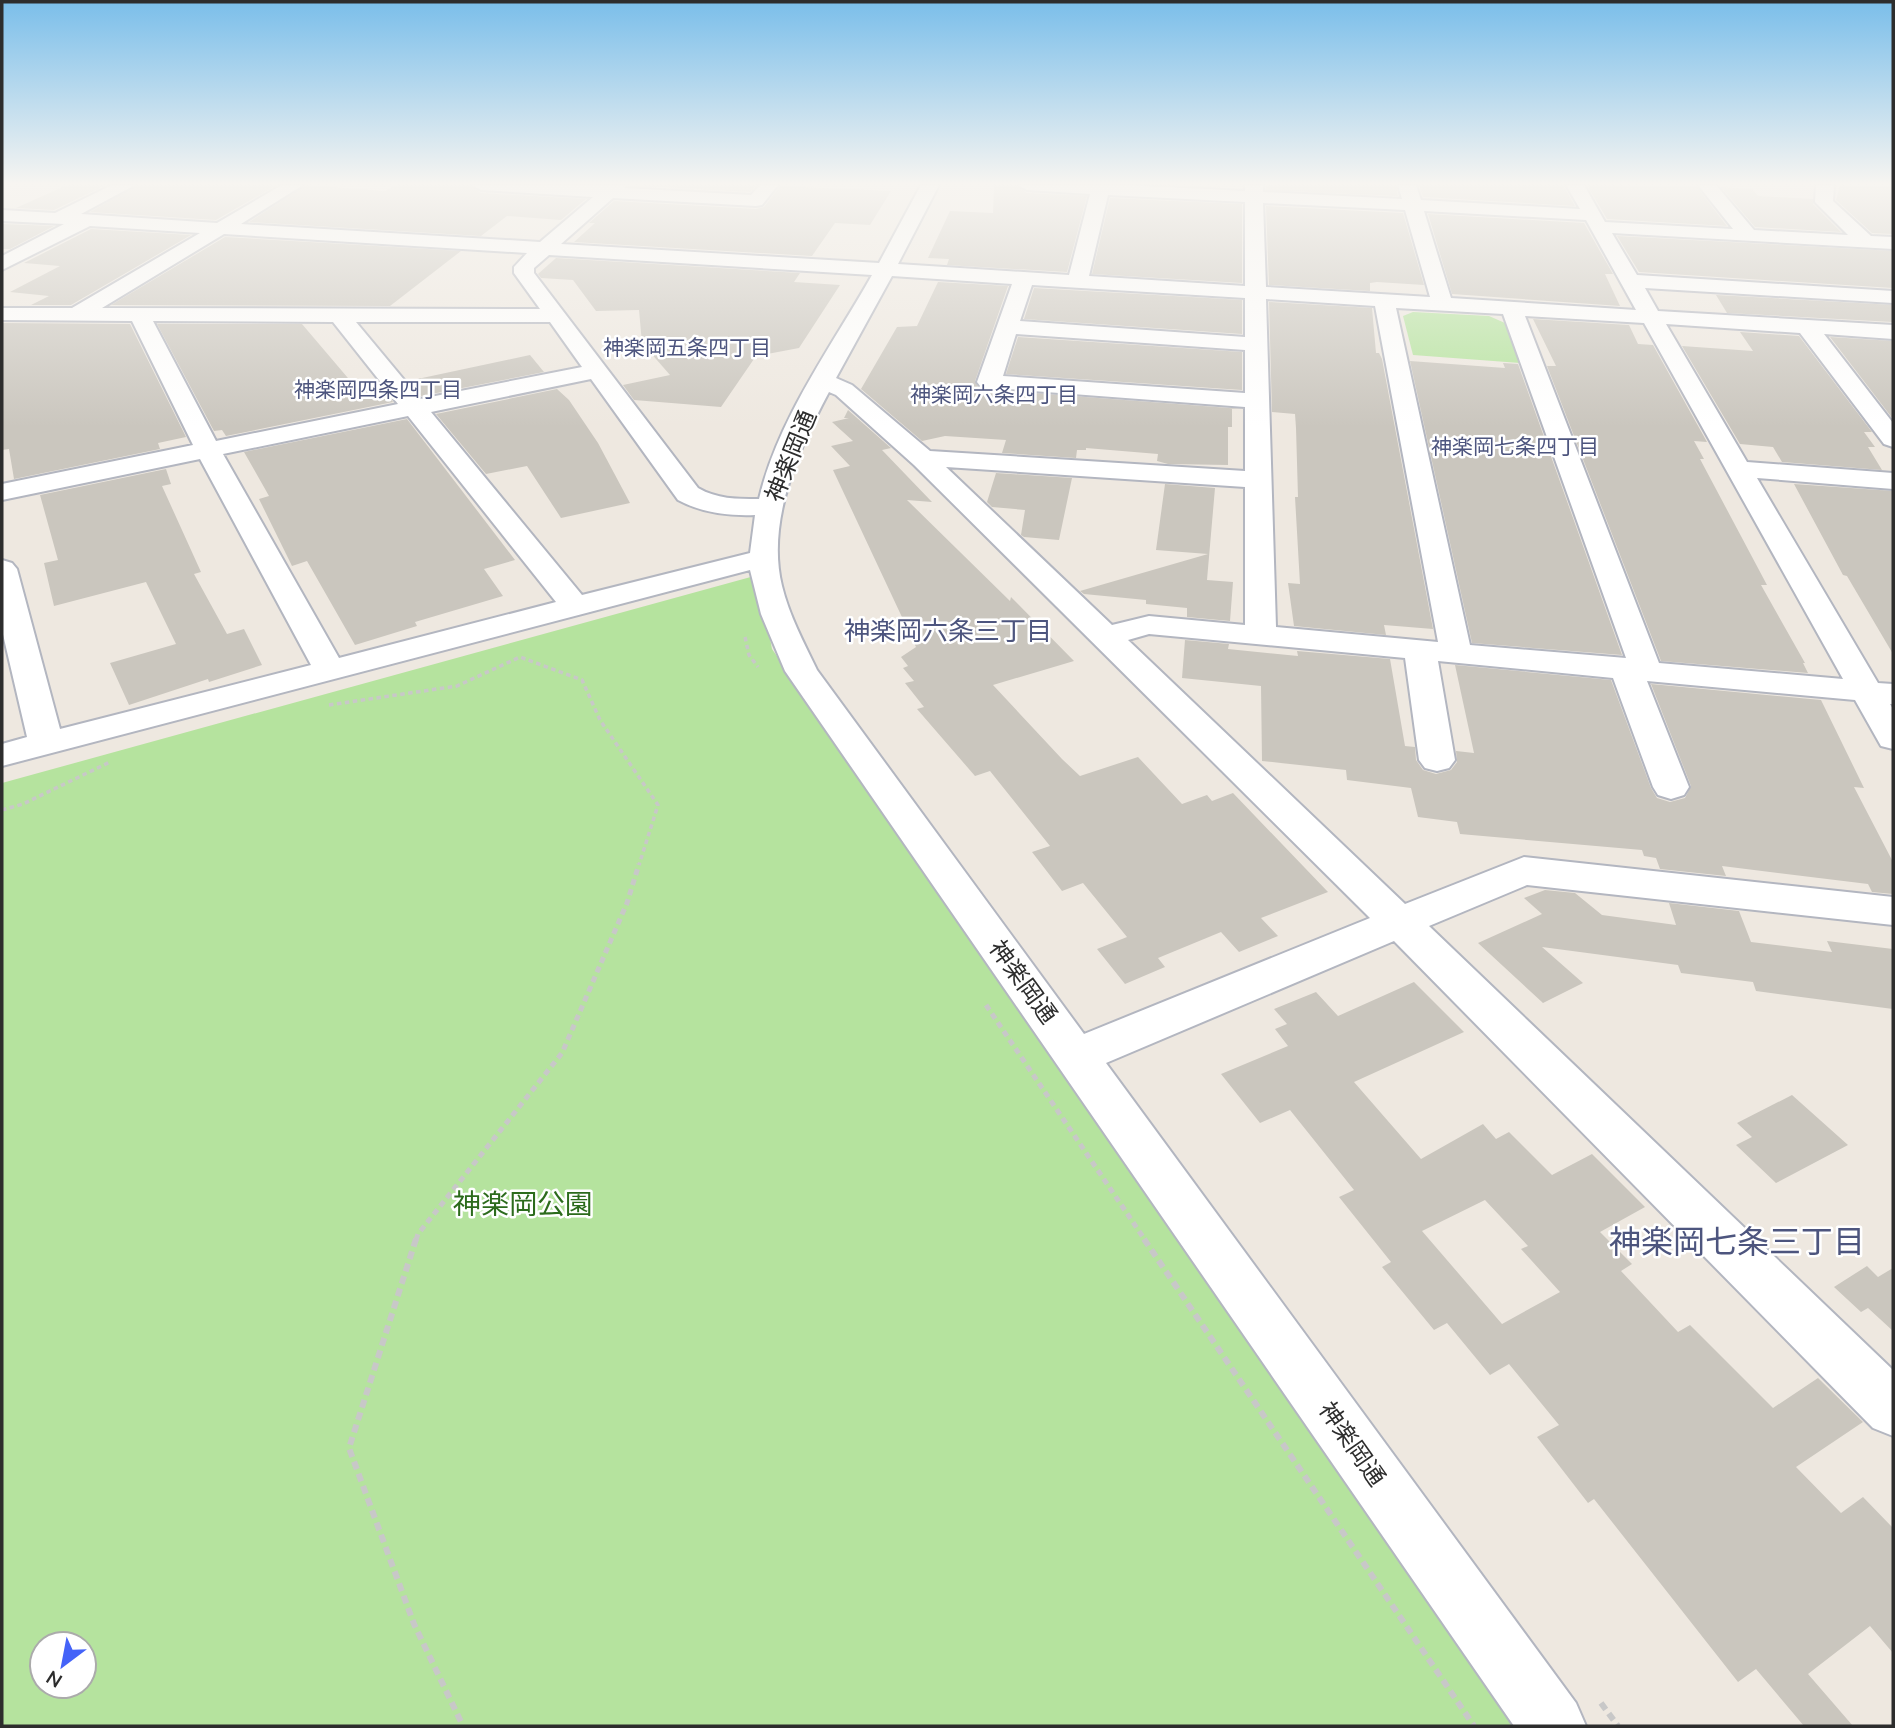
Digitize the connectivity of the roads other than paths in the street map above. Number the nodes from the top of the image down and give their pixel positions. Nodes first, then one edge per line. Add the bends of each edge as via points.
1 (158, 266) edge
2 (525, 266) edge
3 (817, 266) edge
4 (887, 266) edge
5 (1081, 266) edge
6 (1255, 266) edge
7 (1430, 266) edge
8 (1621, 266) edge
9 (885, 270) junction
10 (1024, 278) junction
11 (1077, 281) junction
12 (1629, 281) junction
13 (1255, 292) junction
14 (1893, 297) edge
15 (1384, 300) junction
16 (1442, 303) junction
17 (1511, 308) junction
18 (2, 314) edge
19 (75, 315) junction
20 (140, 316) junction
21 (340, 316) junction
22 (553, 316) junction
23 (1649, 316) junction
24 (1806, 326) junction
25 (1008, 327) junction
26 (1893, 332) edge
27 (1256, 344) junction
28 (595, 371) junction
29 (823, 381) junction
30 (1257, 401) junction
31 (413, 407) junction
32 (1893, 439) edge
33 (208, 450) junction
34 (923, 459) junction
35 (1739, 469) junction
36 (1258, 480) junction
37 (1893, 481) edge
38 (2, 492) edge
39 (770, 507) junction
40 (763, 558) junction
41 (2, 569) edge
42 (574, 605) junction
43 (1261, 635) junction
44 (1106, 636) junction
45 (1420, 649) junction
46 (1455, 652) junction
47 (329, 668) junction
48 (1636, 669) junction
49 (1880, 693) edge
50 (1893, 738) edge
51 (46, 743) junction
52 (2, 755) edge
53 (1437, 760) dead end
54 (1671, 787) dead end
55 (1893, 911) edge
56 (1401, 923) junction
57 (1076, 1056) junction
58 (1893, 1408) edge
59 (1553, 1726) edge

1 - 19 street
2 - 22 street via 524,273
3 - 9 street
4 - 9 street, 神楽岡通
5 - 11 street
6 - 13 street
7 - 16 street
8 - 12 street
9 - 10 street
9 - 29 street, 神楽岡通
10 - 11 street
10 - 25 street
11 - 13 street
12 - 14 street
12 - 23 street
13 - 15 street
13 - 27 street
15 - 16 street
15 - 46 street
16 - 17 street
17 - 23 street
17 - 48 street
18 - 19 street
19 - 20 street
20 - 21 street
20 - 33 street
21 - 22 street
21 - 31 street
22 - 28 street
23 - 24 street
23 - 35 street
24 - 26 street
24 - 32 street
25 - 27 street
25 - 30 street via 989,382
27 - 30 street
28 - 31 street
28 - 39 street via 688,494 702,504 727,508
29 - 34 street via 844,390
29 - 39 street, 神楽岡通 via 786,458
30 - 36 street
31 - 33 street
31 - 42 street
33 - 38 street
33 - 47 street
34 - 36 street
34 - 44 street
35 - 37 street
35 - 49 street
36 - 43 street
39 - 40 street, 神楽岡通
40 - 42 street
40 - 57 street, 神楽岡通 via 774,613 801,671
41 - 51 street
42 - 47 street
43 - 44 street via 1149,625
43 - 45 street
44 - 56 street
45 - 46 street
45 - 53 street
46 - 48 street
47 - 51 street
48 - 49 street
48 - 54 street
49 - 50 street
51 - 52 street
55 - 56 street via 1524,871
56 - 57 street
56 - 58 street
57 - 59 street, 神楽岡通

